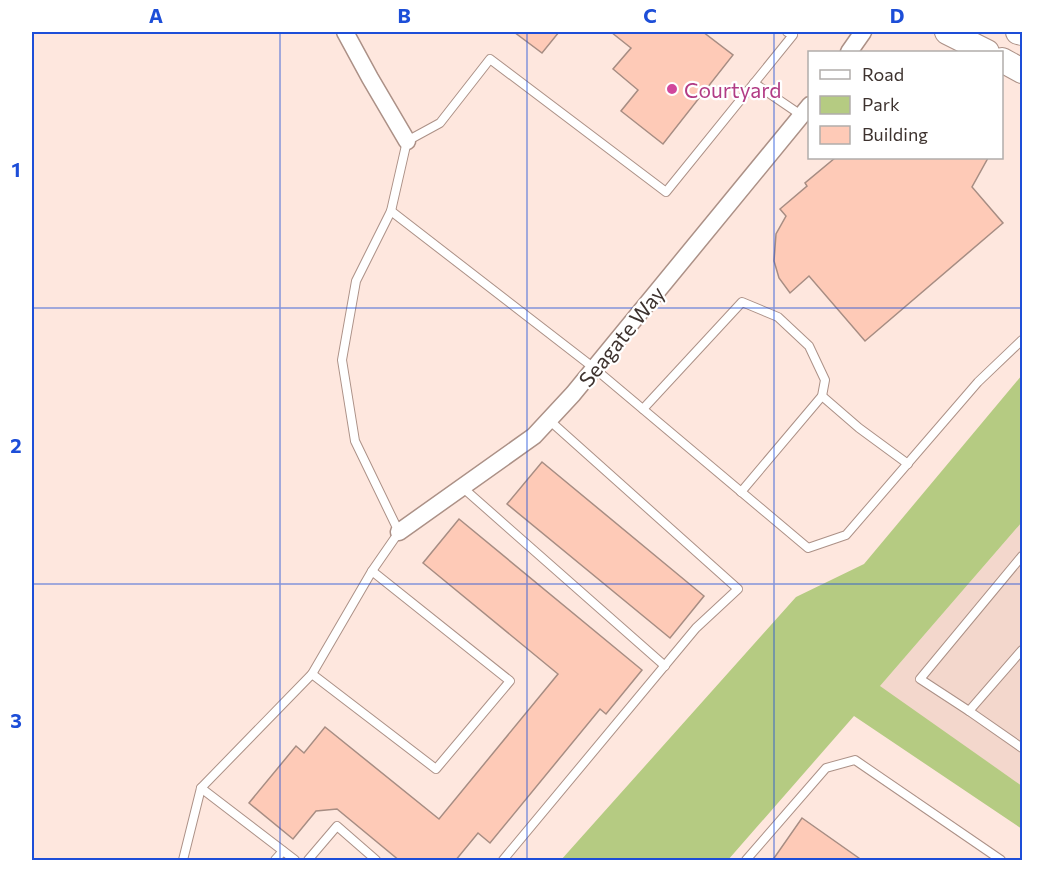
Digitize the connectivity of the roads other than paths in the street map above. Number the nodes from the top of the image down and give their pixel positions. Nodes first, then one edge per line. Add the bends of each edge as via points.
1 (345, 32) edge
2 (787, 32) edge
3 (863, 32) edge
4 (947, 32) edge
5 (850, 51) edge
6 (985, 51) edge
7 (1003, 61) edge
8 (1023, 71) edge
9 (754, 83) junction
10 (805, 110) edge
11 (407, 141) junction
12 (390, 211) junction
13 (1023, 340) edge
14 (594, 368) junction
15 (822, 396) junction
16 (643, 409) junction
17 (549, 420) junction
18 (908, 464) junction
19 (462, 487) junction
20 (741, 492) junction
21 (399, 532) junction
22 (1023, 556) edge
23 (372, 571) junction
24 (1023, 650) edge
25 (665, 666) junction
26 (312, 674) junction
27 (969, 711) junction
28 (1023, 748) edge
29 (201, 788) junction
30 (283, 851) junction
31 (183, 861) edge
32 (275, 861) edge
33 (295, 861) edge
34 (308, 861) edge
35 (376, 861) edge
36 (503, 861) edge
37 (746, 861) edge
38 (1001, 861) edge

1 - 11 street
2 - 9 lane via 793,35
3 - 5 street
4 - 6 main road
7 - 8 main road
9 - 10 lane
9 - 11 lane via 666,192 490,59 440,123
10 - 14 street, Seagate Way
11 - 12 lane
12 - 14 lane
12 - 21 lane via 356,281 342,360 355,441
13 - 18 lane via 978,382
14 - 16 lane
14 - 17 street, Seagate Way
15 - 16 lane via 825,380 809,346 778,317 742,302
15 - 18 lane
15 - 20 lane
16 - 20 lane
17 - 19 street, Seagate Way via 534,436
17 - 25 lane via 738,589 696,628
18 - 20 lane via 846,535 808,548
19 - 21 street, Seagate Way
19 - 25 lane
21 - 23 lane
22 - 27 lane via 920,679
23 - 26 lane
23 - 26 lane via 510,681 436,769
24 - 27 lane
25 - 36 lane
26 - 29 lane
27 - 28 lane
29 - 30 lane
29 - 31 lane
30 - 32 lane
30 - 33 lane
34 - 35 lane via 337,826
37 - 38 lane via 826,768 855,760

